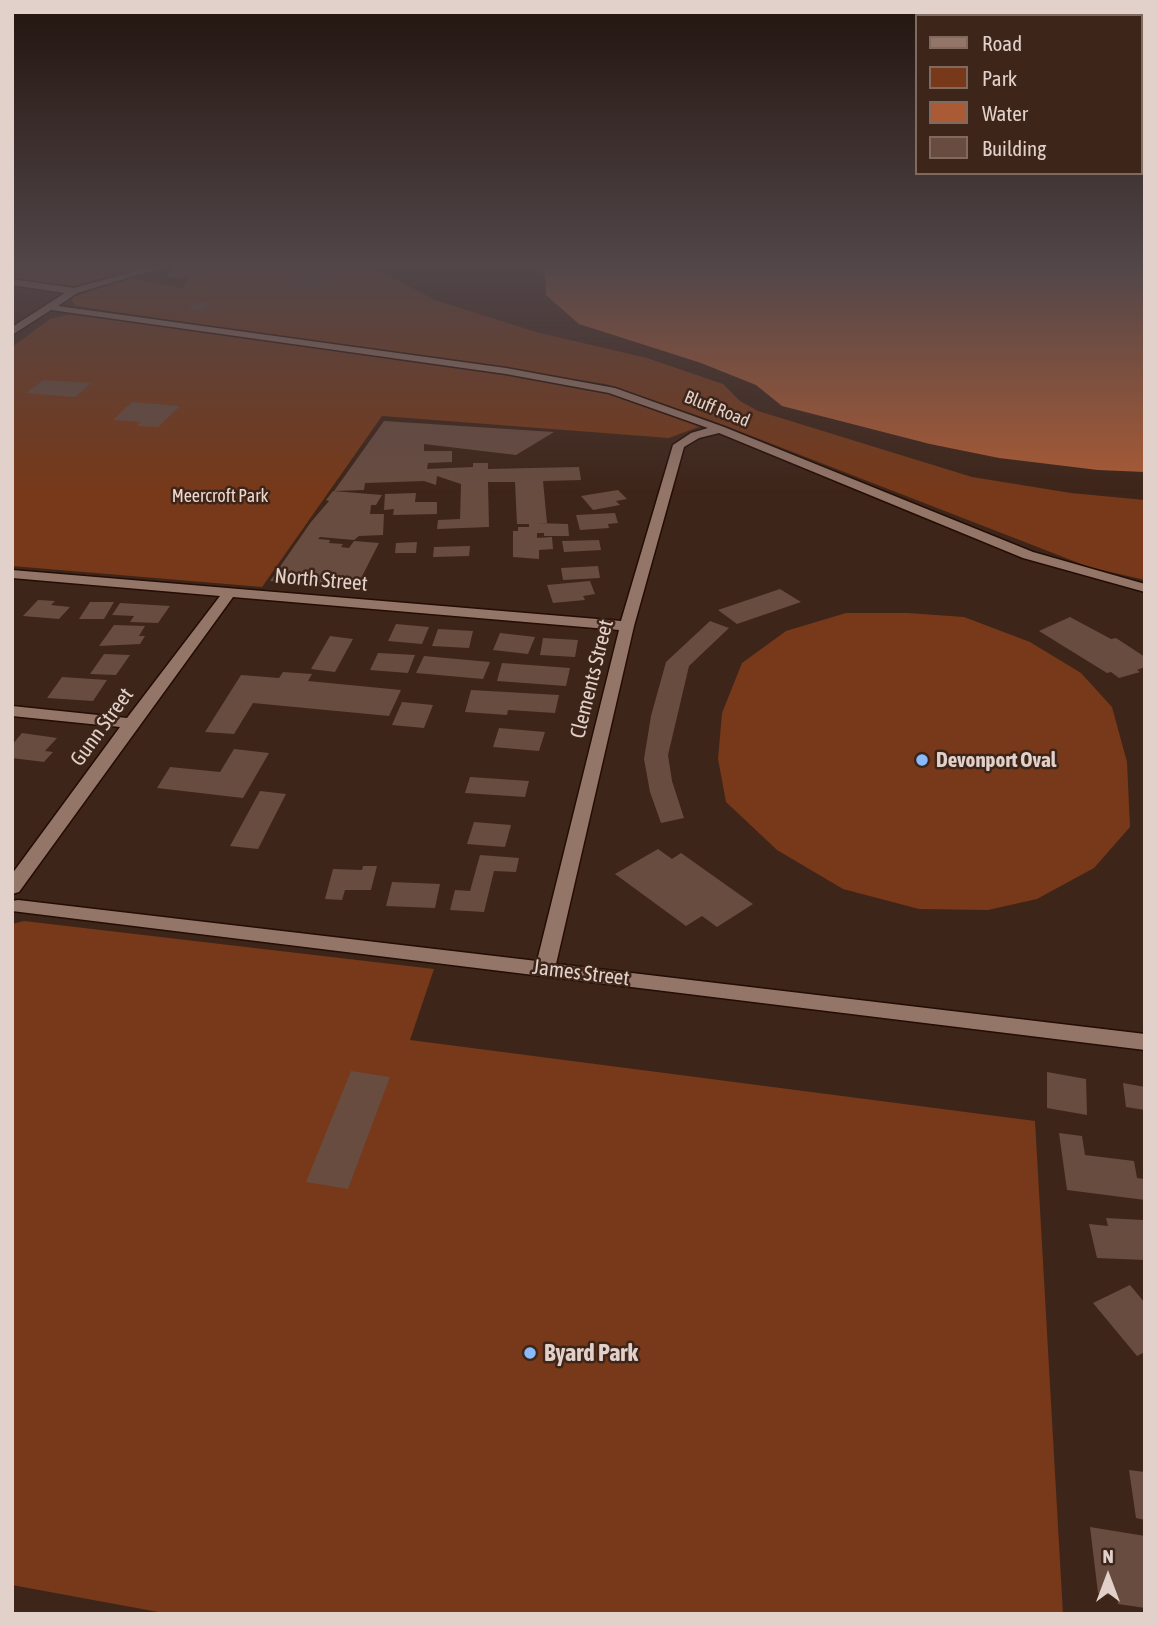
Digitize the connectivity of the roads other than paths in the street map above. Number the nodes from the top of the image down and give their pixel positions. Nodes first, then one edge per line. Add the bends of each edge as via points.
1 (290, 341) edge
2 (720, 429) junction
3 (12, 574) edge
4 (1145, 588) edge
5 (229, 593) junction
6 (628, 626) junction
7 (12, 711) edge
8 (131, 723) junction
9 (14, 900) edge
10 (545, 968) junction
11 (1145, 1042) edge

1 - 2 street, Bluff Road via 555,378 611,390
2 - 4 street, Bluff Road via 1028,555
2 - 6 street, Clements Street via 679,445
3 - 5 street, North Street
5 - 6 street, North Street
5 - 8 street, Gunn Street
6 - 10 street, Clements Street
7 - 8 street
8 - 9 street, Gunn Street
9 - 10 street, James Street
10 - 11 street, James Street

